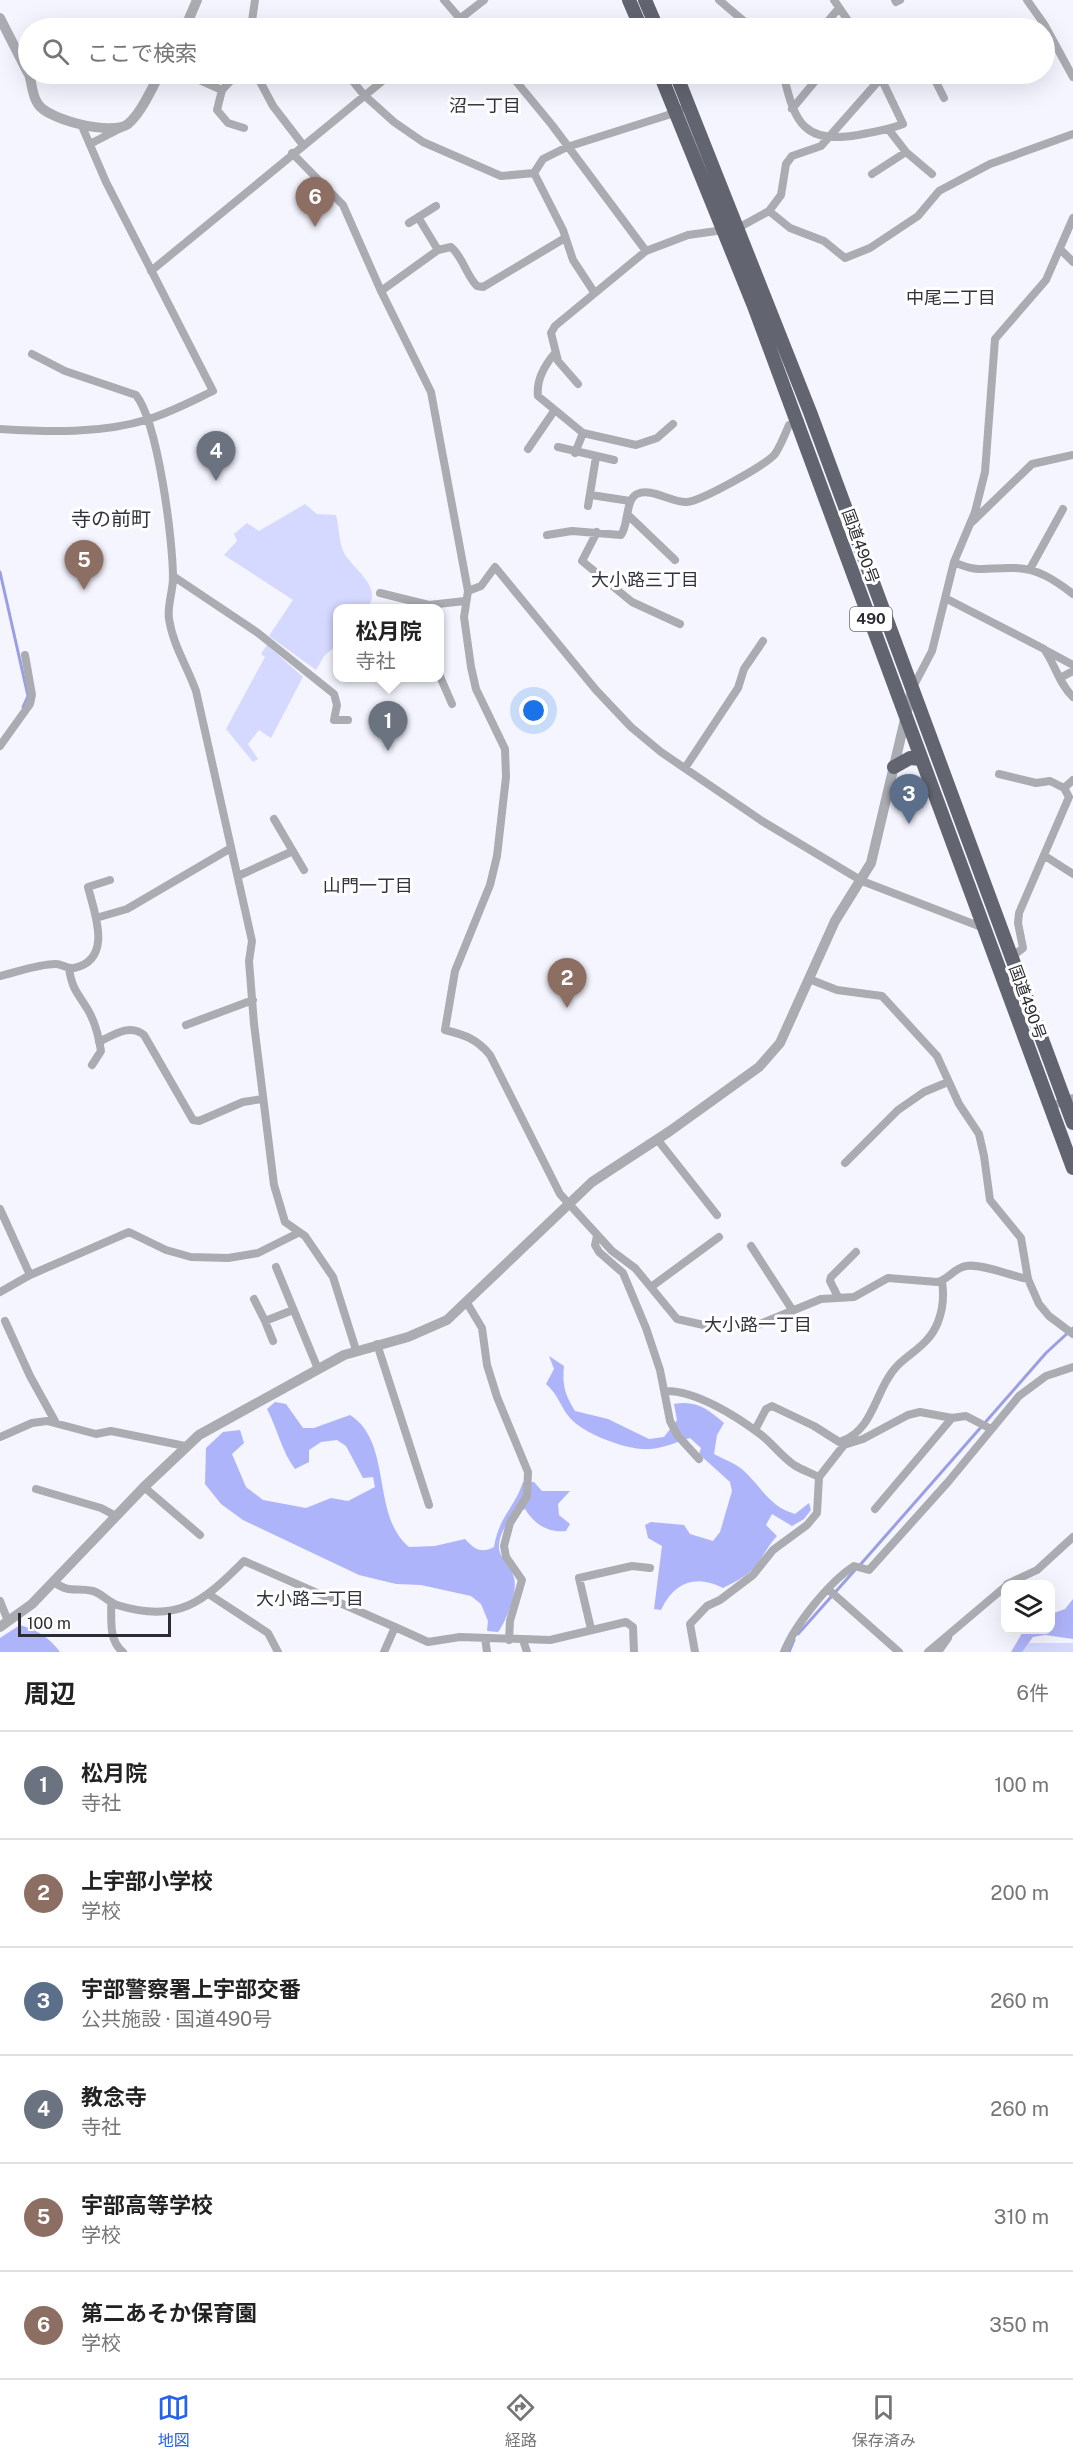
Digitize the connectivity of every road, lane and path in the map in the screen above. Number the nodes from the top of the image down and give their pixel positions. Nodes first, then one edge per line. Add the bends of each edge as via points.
1 (197, 0) edge
2 (255, 0) edge
3 (444, 0) edge
4 (484, 0) edge
5 (630, 0) edge
6 (645, 0) edge
7 (719, 0) edge
8 (895, 0) edge
9 (900, 0) edge
10 (1027, 0) edge
11 (837, 4) edge
12 (0, 18) edge
13 (189, 18) edge
14 (252, 18) edge
15 (458, 18) edge
16 (462, 18) edge
17 (637, 18) edge
18 (653, 18) edge
19 (740, 18) edge
20 (828, 18) edge
21 (846, 18) edge
22 (1040, 18) edge
23 (1055, 44) edge
24 (18, 52) edge
25 (1073, 77) edge
26 (31, 84) edge
27 (154, 84) edge
28 (208, 84) edge
29 (228, 84) edge
30 (261, 84) edge
31 (356, 84) edge
32 (378, 84) edge
33 (518, 84) edge
34 (667, 84) edge
35 (677, 84) edge
36 (786, 84) edge
37 (813, 84) edge
38 (873, 84) edge
39 (884, 84) edge
40 (937, 84) edge
41 (222, 90) junction
42 (364, 94) junction
43 (944, 98) dead end
44 (683, 109) junction
45 (792, 109) junction
46 (81, 124) junction
47 (120, 128) junction
48 (243, 129) dead end
49 (889, 130) junction
50 (1073, 134) edge
51 (828, 138) junction
52 (90, 144) junction
53 (303, 145) junction
54 (567, 147) junction
55 (906, 152) junction
56 (292, 153) junction
57 (534, 173) junction
58 (872, 174) dead end
59 (932, 174) dead end
60 (436, 206) dead end
61 (769, 211) junction
62 (418, 217) junction
63 (1073, 218) edge
64 (409, 223) dead end
65 (731, 230) junction
66 (565, 238) junction
67 (1060, 249) junction
68 (438, 250) junction
69 (646, 251) junction
70 (1073, 262) edge
71 (151, 271) junction
72 (381, 291) junction
73 (594, 292) junction
74 (555, 353) junction
75 (32, 354) dead end
76 (578, 384) dead end
77 (554, 411) junction
78 (812, 417) junction
79 (147, 419) junction
80 (797, 422) junction
81 (673, 424) dead end
82 (0, 429) edge
83 (583, 433) junction
84 (558, 447) dead end
85 (528, 448) dead end
86 (576, 453) junction
87 (1073, 455) edge
88 (596, 457) junction
89 (614, 460) dead end
90 (591, 495) junction
91 (630, 501) junction
92 (588, 506) dead end
93 (1063, 509) dead end
94 (628, 515) junction
95 (969, 524) junction
96 (597, 532) junction
97 (546, 535) dead end
98 (675, 560) dead end
99 (954, 562) junction
100 (1030, 570) junction
101 (173, 576) junction
102 (468, 591) junction
103 (380, 592) dead end
104 (1073, 594) edge
105 (947, 599) junction
106 (465, 601) junction
107 (419, 604) edge
108 (444, 604) edge
109 (680, 624) dead end
110 (763, 641) dead end
111 (1044, 649) junction
112 (25, 655) dead end
113 (1073, 665) edge
114 (1073, 671) edge
115 (1060, 678) junction
116 (442, 682) edge
117 (912, 690) junction
118 (1073, 696) edge
119 (452, 704) dead end
120 (905, 712) junction
121 (348, 720) dead end
122 (0, 746) edge
123 (921, 759) junction
124 (894, 767) junction
125 (685, 768) junction
126 (999, 774) dead end
127 (1073, 780) edge
128 (1064, 788) junction
129 (1071, 799) edge
130 (274, 819) dead end
131 (231, 848) junction
132 (293, 852) junction
133 (1045, 856) junction
134 (304, 870) dead end
135 (1073, 874) edge
136 (238, 876) junction
137 (110, 880) dead end
138 (862, 881) junction
139 (96, 918) junction
140 (984, 928) junction
141 (1011, 958) junction
142 (997, 965) junction
143 (69, 968) junction
144 (0, 976) edge
145 (809, 979) junction
146 (253, 1000) junction
147 (186, 1025) dead end
148 (99, 1042) junction
149 (92, 1065) dead end
150 (948, 1082) junction
151 (262, 1099) junction
152 (1069, 1100) edge
153 (1049, 1107) junction
154 (1073, 1123) edge
155 (657, 1139) junction
156 (845, 1163) dead end
157 (1073, 1168) edge
158 (569, 1203) junction
159 (0, 1209) edge
160 (717, 1215) dead end
161 (298, 1233) junction
162 (597, 1236) junction
163 (719, 1237) dead end
164 (751, 1246) dead end
165 (856, 1252) dead end
166 (276, 1267) dead end
167 (30, 1275) junction
168 (1028, 1279) junction
169 (942, 1281) junction
170 (651, 1287) junction
171 (0, 1292) edge
172 (838, 1297) junction
173 (254, 1299) dead end
174 (467, 1303) junction
175 (294, 1310) junction
176 (793, 1311) junction
177 (5, 1321) dead end
178 (265, 1321) junction
179 (1073, 1334) edge
180 (273, 1341) dead end
181 (378, 1344) junction
182 (356, 1350) junction
183 (1073, 1367) edge
184 (318, 1369) junction
185 (665, 1391) junction
186 (952, 1418) junction
187 (56, 1423) junction
188 (991, 1429) junction
189 (755, 1431) junction
190 (0, 1437) edge
191 (843, 1443) junction
192 (185, 1446) junction
193 (699, 1459) dead end
194 (819, 1477) junction
195 (144, 1487) junction
196 (36, 1489) dead end
197 (429, 1505) dead end
198 (875, 1509) dead end
199 (116, 1516) junction
200 (200, 1535) dead end
201 (1073, 1537) edge
202 (650, 1568) dead end
203 (1016, 1580) edge
204 (54, 1582) junction
205 (1001, 1589) edge
206 (829, 1590) junction
207 (210, 1595) junction
208 (0, 1601) edge
209 (111, 1602) junction
210 (4, 1624) edge
211 (395, 1627) junction
212 (591, 1629) junction
213 (951, 1632) junction
214 (485, 1638) junction
215 (509, 1640) junction
216 (523, 1640) junction
217 (428, 1642) junction
218 (123, 1652) edge
219 (278, 1652) edge
220 (384, 1652) edge
221 (431, 1652) edge
222 (487, 1652) edge
223 (527, 1652) edge
224 (634, 1652) edge
225 (695, 1652) edge
226 (784, 1652) edge
227 (899, 1652) edge
228 (928, 1652) edge
229 (938, 1652) edge

1 - 13 street
2 - 14 street
3 - 15 street
4 - 16 street
5 - 17 highway
6 - 18 highway
7 - 19 street
8 - 9 street
10 - 22 street
11 - 20 street
11 - 21 street
12 - 24 street
23 - 25 street
26 - 46 street via 34,98 44,110
27 - 47 street via 131,120
28 - 41 street
29 - 41 street
30 - 53 street
31 - 42 street
32 - 42 street
33 - 54 street
34 - 44 highway, 国道490号 / 490
35 - 44 highway, 国道490号 / 490
36 - 45 street
37 - 45 street
38 - 51 street
39 - 49 street via 903,124
40 - 43 street
41 - 48 street via 219,115
42 - 53 street
42 - 57 street via 423,142 501,176
44 - 54 street
44 - 65 highway, 国道490号 / 490
45 - 51 street via 814,135
46 - 47 street
46 - 52 street
47 - 52 street
49 - 51 street
49 - 55 street
50 - 61 street via 990,164 939,191 918,216 870,248 845,258 824,241 790,228
51 - 61 street via 821,146 792,156 786,164 781,195
52 - 71 street
53 - 56 street
54 - 57 street via 543,159
54 - 69 street
55 - 58 street
55 - 59 street
56 - 71 street
56 - 72 street via 344,205
57 - 66 street
60 - 62 street
61 - 65 street
62 - 64 street
62 - 68 street
63 - 67 street
65 - 69 street via 688,234
65 - 78 highway, 国道490号 / 490
65 - 80 highway, 国道490号 / 490
66 - 68 street via 483,287 470,279 452,247
66 - 73 street via 573,260
67 - 70 street
67 - 95 street via 1046,280 995,339 985,472
68 - 72 street
69 - 73 street
71 - 79 street via 213,391
72 - 102 street via 431,392
73 - 74 street via 552,330
74 - 76 street
74 - 77 street via 543,369 537,388 540,400
75 - 79 street via 65,371 136,395
77 - 83 street
77 - 85 street
78 - 80 street
78 - 117 highway, 国道490号 / 490
79 - 82 street via 32,432
79 - 101 street via 166,499
80 - 91 street via 789,425 775,453 765,463 717,489 688,502 648,493 638,494
80 - 120 highway, 国道490号 / 490
81 - 83 street via 652,441 636,445
83 - 86 street
84 - 86 street
86 - 88 street
87 - 95 street via 1032,464
88 - 89 street
88 - 90 street
90 - 91 street
90 - 92 street
91 - 94 street
93 - 100 street
94 - 96 street via 621,535
94 - 98 street
95 - 99 street
96 - 97 street
96 - 109 street via 582,561 632,602
99 - 100 street via 971,570
99 - 105 street
100 - 104 street via 1047,576
101 - 121 street via 258,633 334,694 334,720
101 - 131 street via 169,615 173,638 195,691
102 - 106 street
102 - 125 street via 481,586 495,567 596,690 631,727
103 - 107 street
105 - 111 street
105 - 117 street via 932,651
106 - 108 street
106 - 158 street via 476,689 505,749 506,777 497,856 490,885 455,971 445,1030 479,1042 490,1055 560,1194
110 - 125 street via 744,669 738,688
111 - 113 street
111 - 115 street
112 - 122 street via 30,704
114 - 115 street
115 - 118 street
116 - 119 street
117 - 120 street
117 - 141 highway, 国道490号 / 490
120 - 123 highway, 国道490号 / 490
120 - 124 street
123 - 124 highway via 910,758
123 - 140 highway, 国道490号 / 490
124 - 138 street via 871,863
125 - 138 street via 762,822
126 - 128 street via 1036,783 1050,781
127 - 128 street
128 - 129 street
129 - 133 street via 1054,828
130 - 132 street
131 - 136 street
131 - 139 street via 128,909
132 - 134 street
132 - 136 street
133 - 135 street
133 - 141 street via 1018,918 1023,948
136 - 146 street via 252,941 249,961
137 - 139 street via 88,887
138 - 140 street
138 - 145 street via 835,921
139 - 143 street via 100,940 97,950 85,963
140 - 142 highway, 国道490号 / 490
141 - 142 street
141 - 152 highway, 国道490号 / 490
142 - 153 highway, 国道490号 / 490
143 - 144 street via 56,964
143 - 148 street via 71,985 90,1012
145 - 150 street via 837,990 882,996 937,1056
145 - 155 street via 771,1054 742,1080
146 - 147 street
146 - 151 street
148 - 149 street via 101,1051
148 - 151 street via 125,1030 138,1030 193,1120 199,1121 243,1101
150 - 156 street via 924,1092 898,1110
150 - 168 street via 978,1134 990,1200 1021,1238
151 - 161 street via 274,1185 285,1222
152 - 153 street
152 - 154 highway, 国道490号 / 490
153 - 157 highway, 国道490号 / 490
155 - 158 street via 605,1171
155 - 160 street
158 - 162 street
158 - 174 street
159 - 167 street
161 - 167 street via 258,1253 228,1258 191,1257 129,1232
161 - 182 street via 312,1245 333,1277
162 - 170 street
162 - 185 street via 599,1252 628,1282 655,1350
163 - 170 street
164 - 176 street
165 - 172 street via 831,1277
166 - 175 street
167 - 171 street
168 - 169 street via 970,1265 957,1268
168 - 179 street via 1039,1304
169 - 172 street via 888,1278 854,1297
169 - 191 street via 942,1305 932,1334 898,1365 862,1426
170 - 176 street via 677,1319 708,1326 756,1326
172 - 176 street
173 - 178 street
174 - 181 street via 429,1329
174 - 215 street via 482,1328 496,1397 528,1472 527,1496 510,1523 504,1546 506,1557 522,1580 510,1621
175 - 178 street
175 - 184 street
177 - 187 street
178 - 180 street
181 - 182 street
181 - 197 street
182 - 184 street
183 - 188 street via 1031,1384
184 - 192 street via 217,1424
185 - 189 street via 687,1393
185 - 193 street via 670,1420 678,1437
186 - 188 street via 966,1416
186 - 191 street via 920,1412 864,1439
186 - 198 street
187 - 190 street via 32,1423
187 - 192 street via 96,1434 111,1431
188 - 206 street via 869,1570 854,1566
189 - 191 street via 766,1409 772,1406
189 - 194 street via 795,1465
191 - 194 street
192 - 195 street
194 - 225 street via 817,1513 807,1525 773,1550 753,1575 708,1606 690,1624
195 - 199 street
195 - 200 street
196 - 199 street
199 - 204 street
201 - 203 street via 1037,1570
202 - 212 street via 632,1566 579,1578
204 - 209 street via 65,1590 94,1591
204 - 210 street
205 - 213 street
206 - 226 street via 798,1626
206 - 227 street
207 - 209 street via 160,1614
207 - 211 street via 244,1561
207 - 219 street via 268,1634
208 - 210 street
209 - 218 street via 112,1637
211 - 217 street
211 - 220 street
212 - 216 street via 569,1637
212 - 224 street via 626,1622 633,1627
213 - 228 street
213 - 229 street
214 - 215 street
214 - 217 street
214 - 222 street
215 - 216 street
216 - 223 street
217 - 221 street

